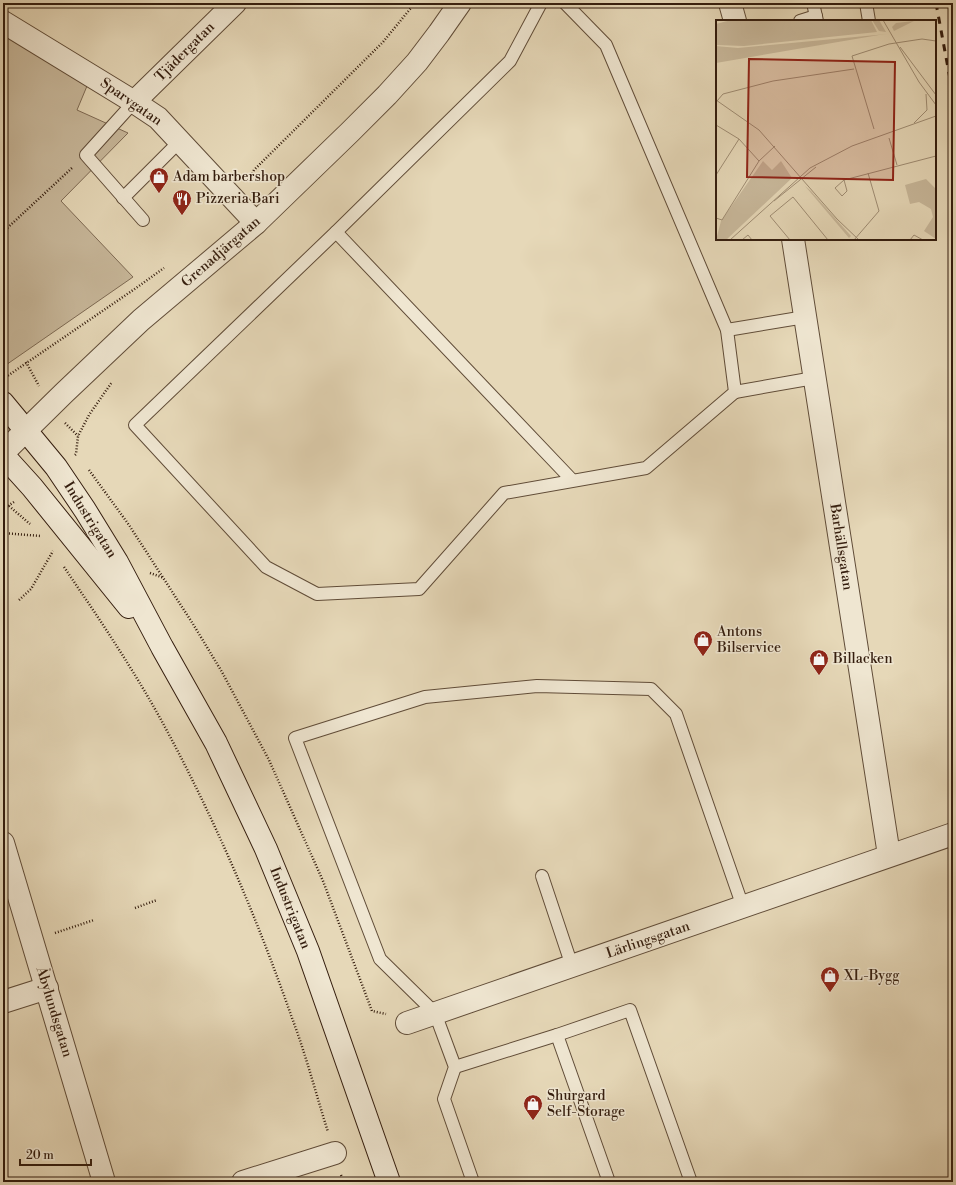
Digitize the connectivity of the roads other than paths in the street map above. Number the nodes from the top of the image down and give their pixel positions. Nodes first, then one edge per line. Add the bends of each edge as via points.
1 (235, 3) edge
2 (460, 3) edge
3 (541, 3) edge
4 (565, 3) edge
5 (730, 3) edge
6 (813, 3) edge
7 (866, 3) edge
8 (816, 19) edge
9 (735, 20) edge
10 (869, 20) edge
11 (3, 22) edge
12 (134, 102) junction
13 (180, 142) junction
14 (123, 198) junction
15 (143, 220) dead end
16 (256, 223) junction
17 (336, 232) junction
18 (793, 240) edge
19 (805, 317) junction
20 (728, 330) junction
21 (814, 378) junction
22 (735, 392) junction
23 (3, 403) edge
24 (27, 431) junction
25 (3, 454) edge
26 (572, 480) junction
27 (162, 646) junction
28 (953, 834) edge
29 (3, 843) edge
30 (890, 855) junction
31 (542, 876) dead end
32 (743, 907) junction
33 (572, 966) junction
34 (47, 988) junction
35 (3, 1002) edge
36 (435, 1014) junction
37 (407, 1023) road end
38 (557, 1035) junction
39 (455, 1067) junction
40 (335, 1153) road end
41 (104, 1182) edge
42 (243, 1182) edge
43 (389, 1182) edge
44 (473, 1182) edge
45 (609, 1182) edge
46 (691, 1182) edge

1 - 12 street, Tjädergatan
2 - 16 street, Grenadjärgatan via 417,62 387,95
3 - 17 lane via 510,61
4 - 20 lane via 606,46
5 - 9 street
6 - 8 lane
7 - 10 lane
11 - 12 street, Sparvgatan
12 - 13 street, Sparvgatan via 158,118
12 - 14 lane via 86,155
13 - 14 lane
13 - 16 street, Sparvgatan
14 - 15 lane
16 - 24 street, Grenadjärgatan via 141,320
17 - 26 lane
17 - 26 lane via 135,425 266,567 317,594 419,589 504,493
18 - 19 street, Barhällsgatan
19 - 20 lane
19 - 21 street, Barhällsgatan
20 - 22 lane
21 - 22 lane
21 - 30 street, Barhällsgatan
22 - 26 lane via 646,468
23 - 24 street, Industrigatan
24 - 25 street, Grenadjärgatan
24 - 27 street, Industrigatan via 56,467 85,510 117,562
25 - 27 street, Industrigatan
27 - 43 street, Industrigatan via 216,744 266,848 308,951
28 - 30 street, Lärlingsgatan
29 - 34 street, Åbylundsgatan
30 - 32 street, Lärlingsgatan
31 - 33 lane
32 - 33 street, Lärlingsgatan
32 - 36 lane via 676,714 651,689 537,686 425,697 295,738 380,959
33 - 36 street, Lärlingsgatan
34 - 35 street
34 - 41 street, Åbylundsgatan
36 - 37 street, Lärlingsgatan
36 - 39 lane
38 - 39 lane
38 - 45 lane
38 - 46 lane via 630,1010
39 - 44 lane via 444,1099
40 - 42 street

